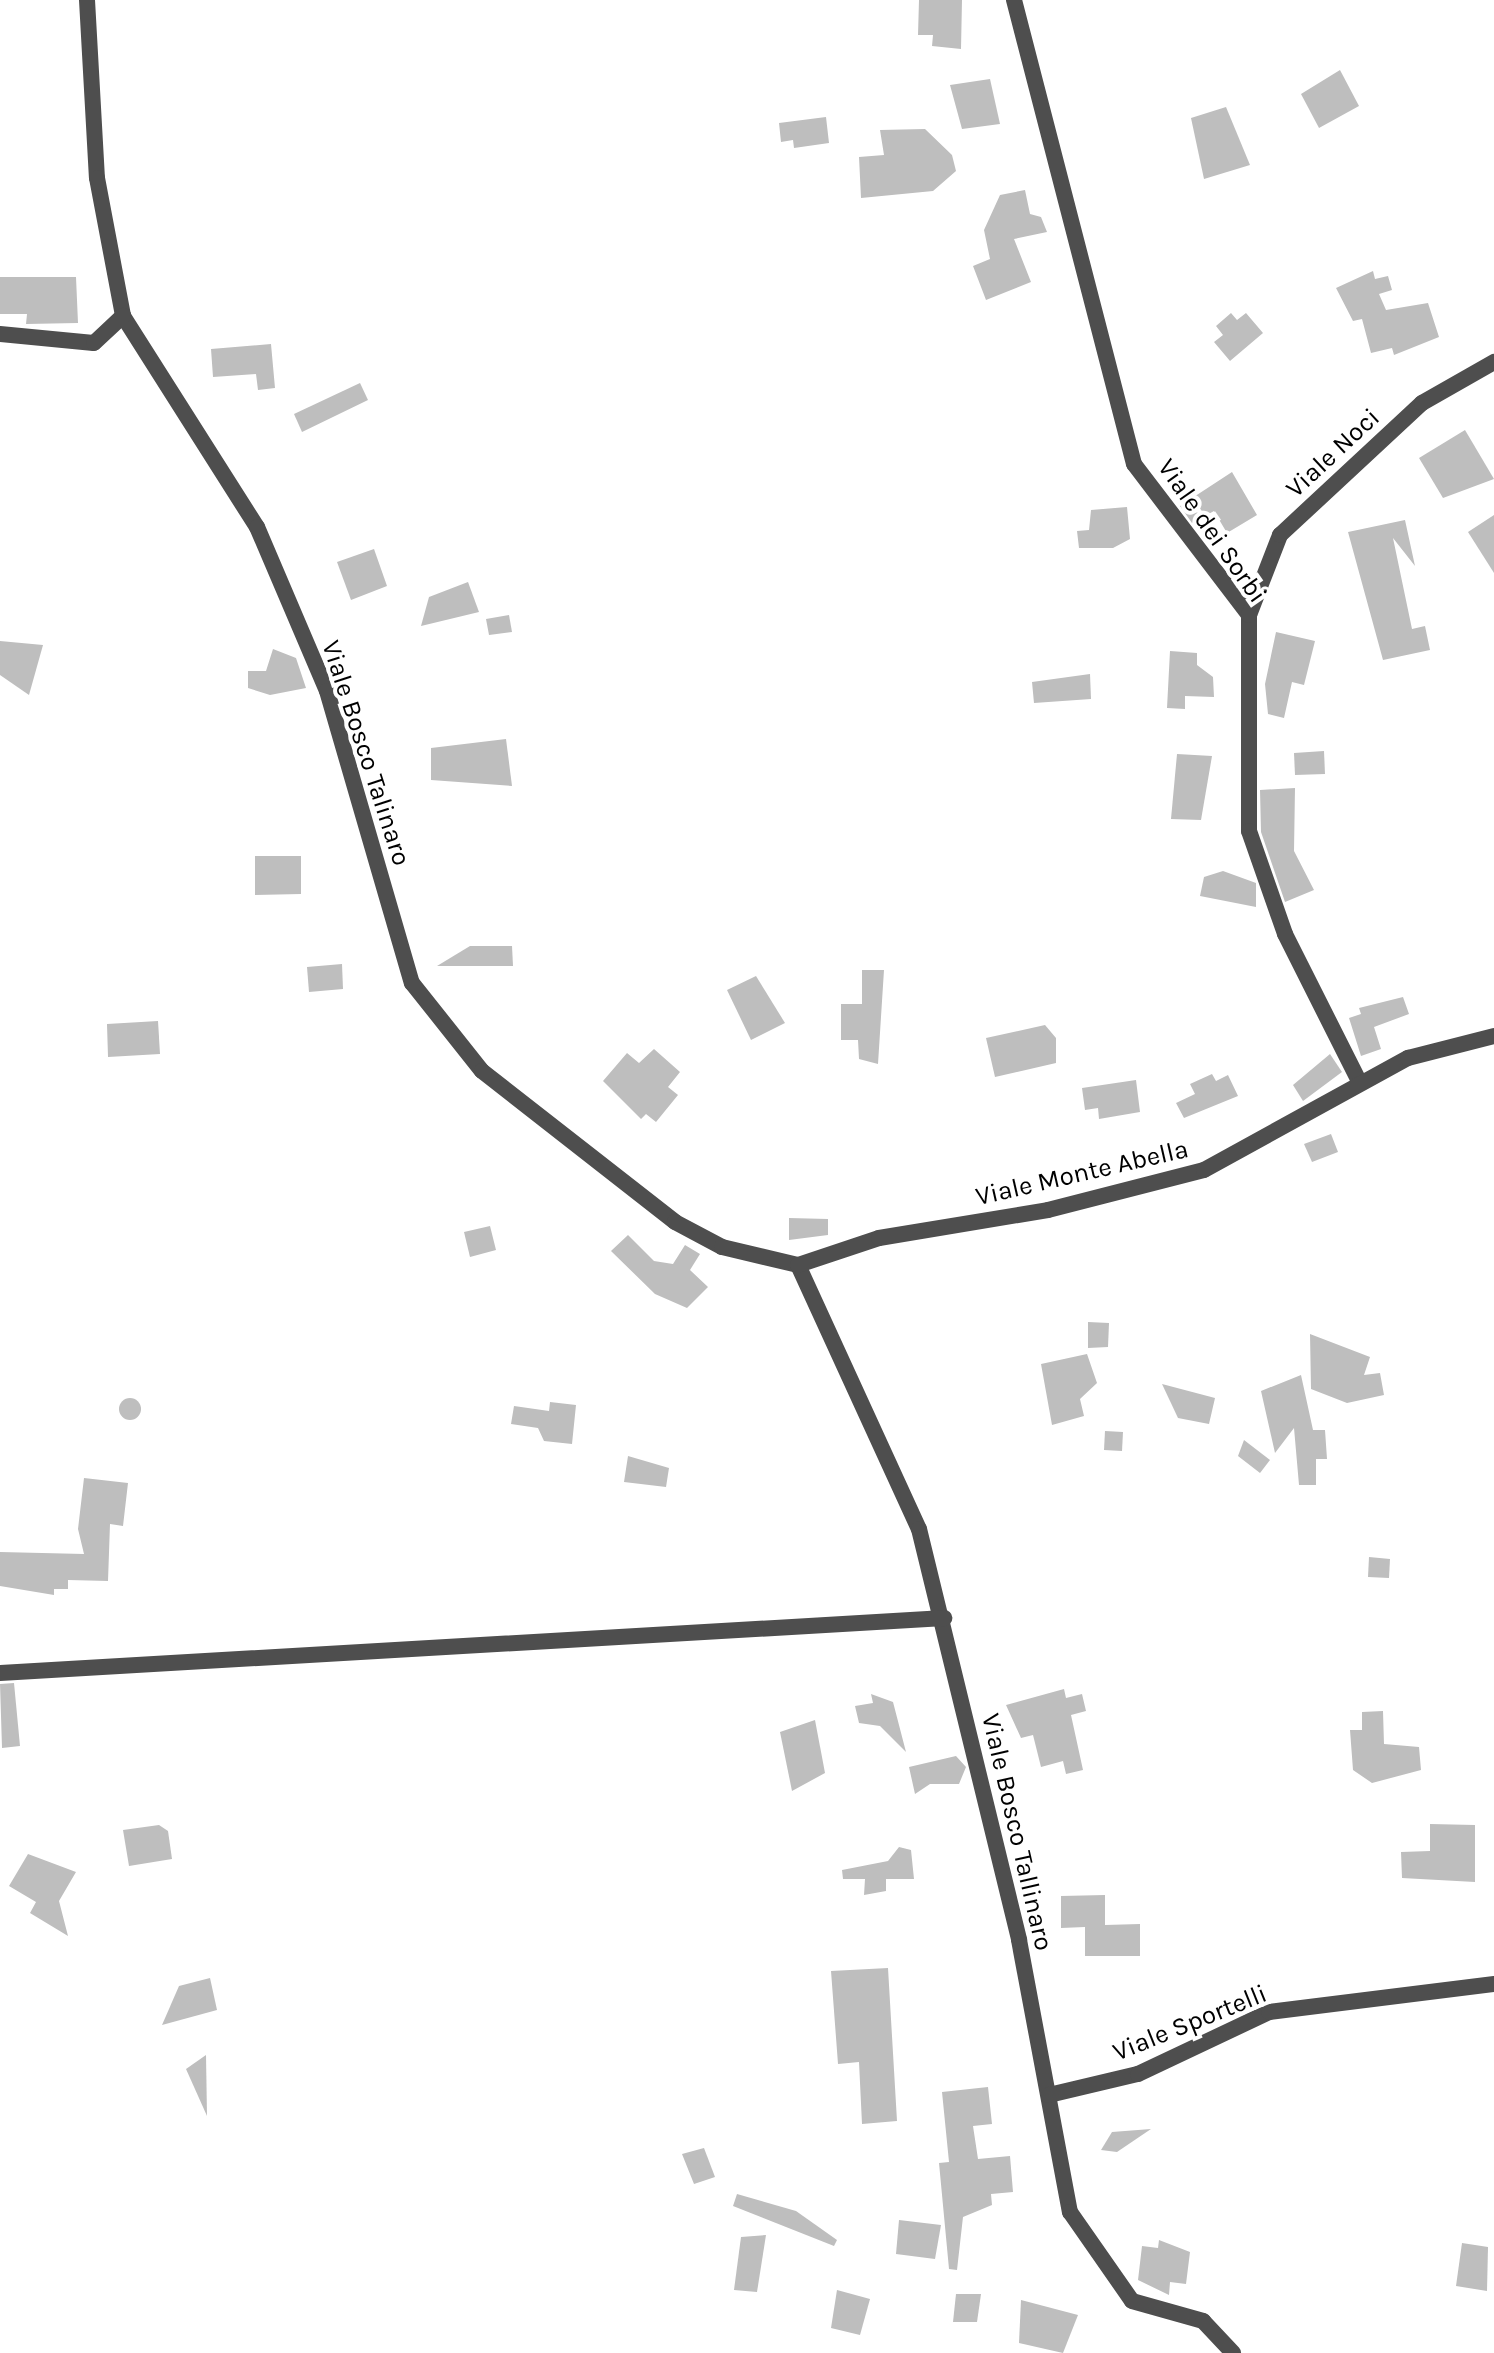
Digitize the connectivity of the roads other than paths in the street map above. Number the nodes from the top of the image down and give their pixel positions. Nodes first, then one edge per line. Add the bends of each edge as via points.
1 (87, 0) edge
2 (1014, 0) edge
3 (123, 316) junction
4 (0, 334) edge
5 (1494, 362) edge
6 (1249, 615) junction
7 (1494, 1036) edge
8 (1360, 1083) junction
9 (798, 1265) junction
10 (944, 1618) junction
11 (0, 1673) edge
12 (1494, 1984) edge
13 (1049, 2095) junction
14 (1233, 2353) edge

1 - 3 street, Viale Bosco Talinaro via 97,178
2 - 6 street, Viale dei Sorbi via 1134,464
3 - 4 street via 94,343
3 - 9 street, Viale Bosco Talinaro via 257,527 327,691 412,983 482,1071 675,1222 722,1247
5 - 6 street, Viale Noci via 1422,403 1280,535
6 - 8 street, Viale dei Sorbi via 1249,831 1285,934
7 - 8 street, Viale Monte Abella via 1408,1058
8 - 9 street, Viale Monte Abella via 1204,1170 1048,1210 879,1238
9 - 10 street, Viale Bosco Tallinaro via 919,1529
10 - 11 street
10 - 13 street, Viale Bosco Tallinaro
12 - 13 street, Viale Sportelli via 1269,2012 1138,2074
13 - 14 street, Viale Bosco Tallinaro via 1070,2212 1132,2301 1203,2321

